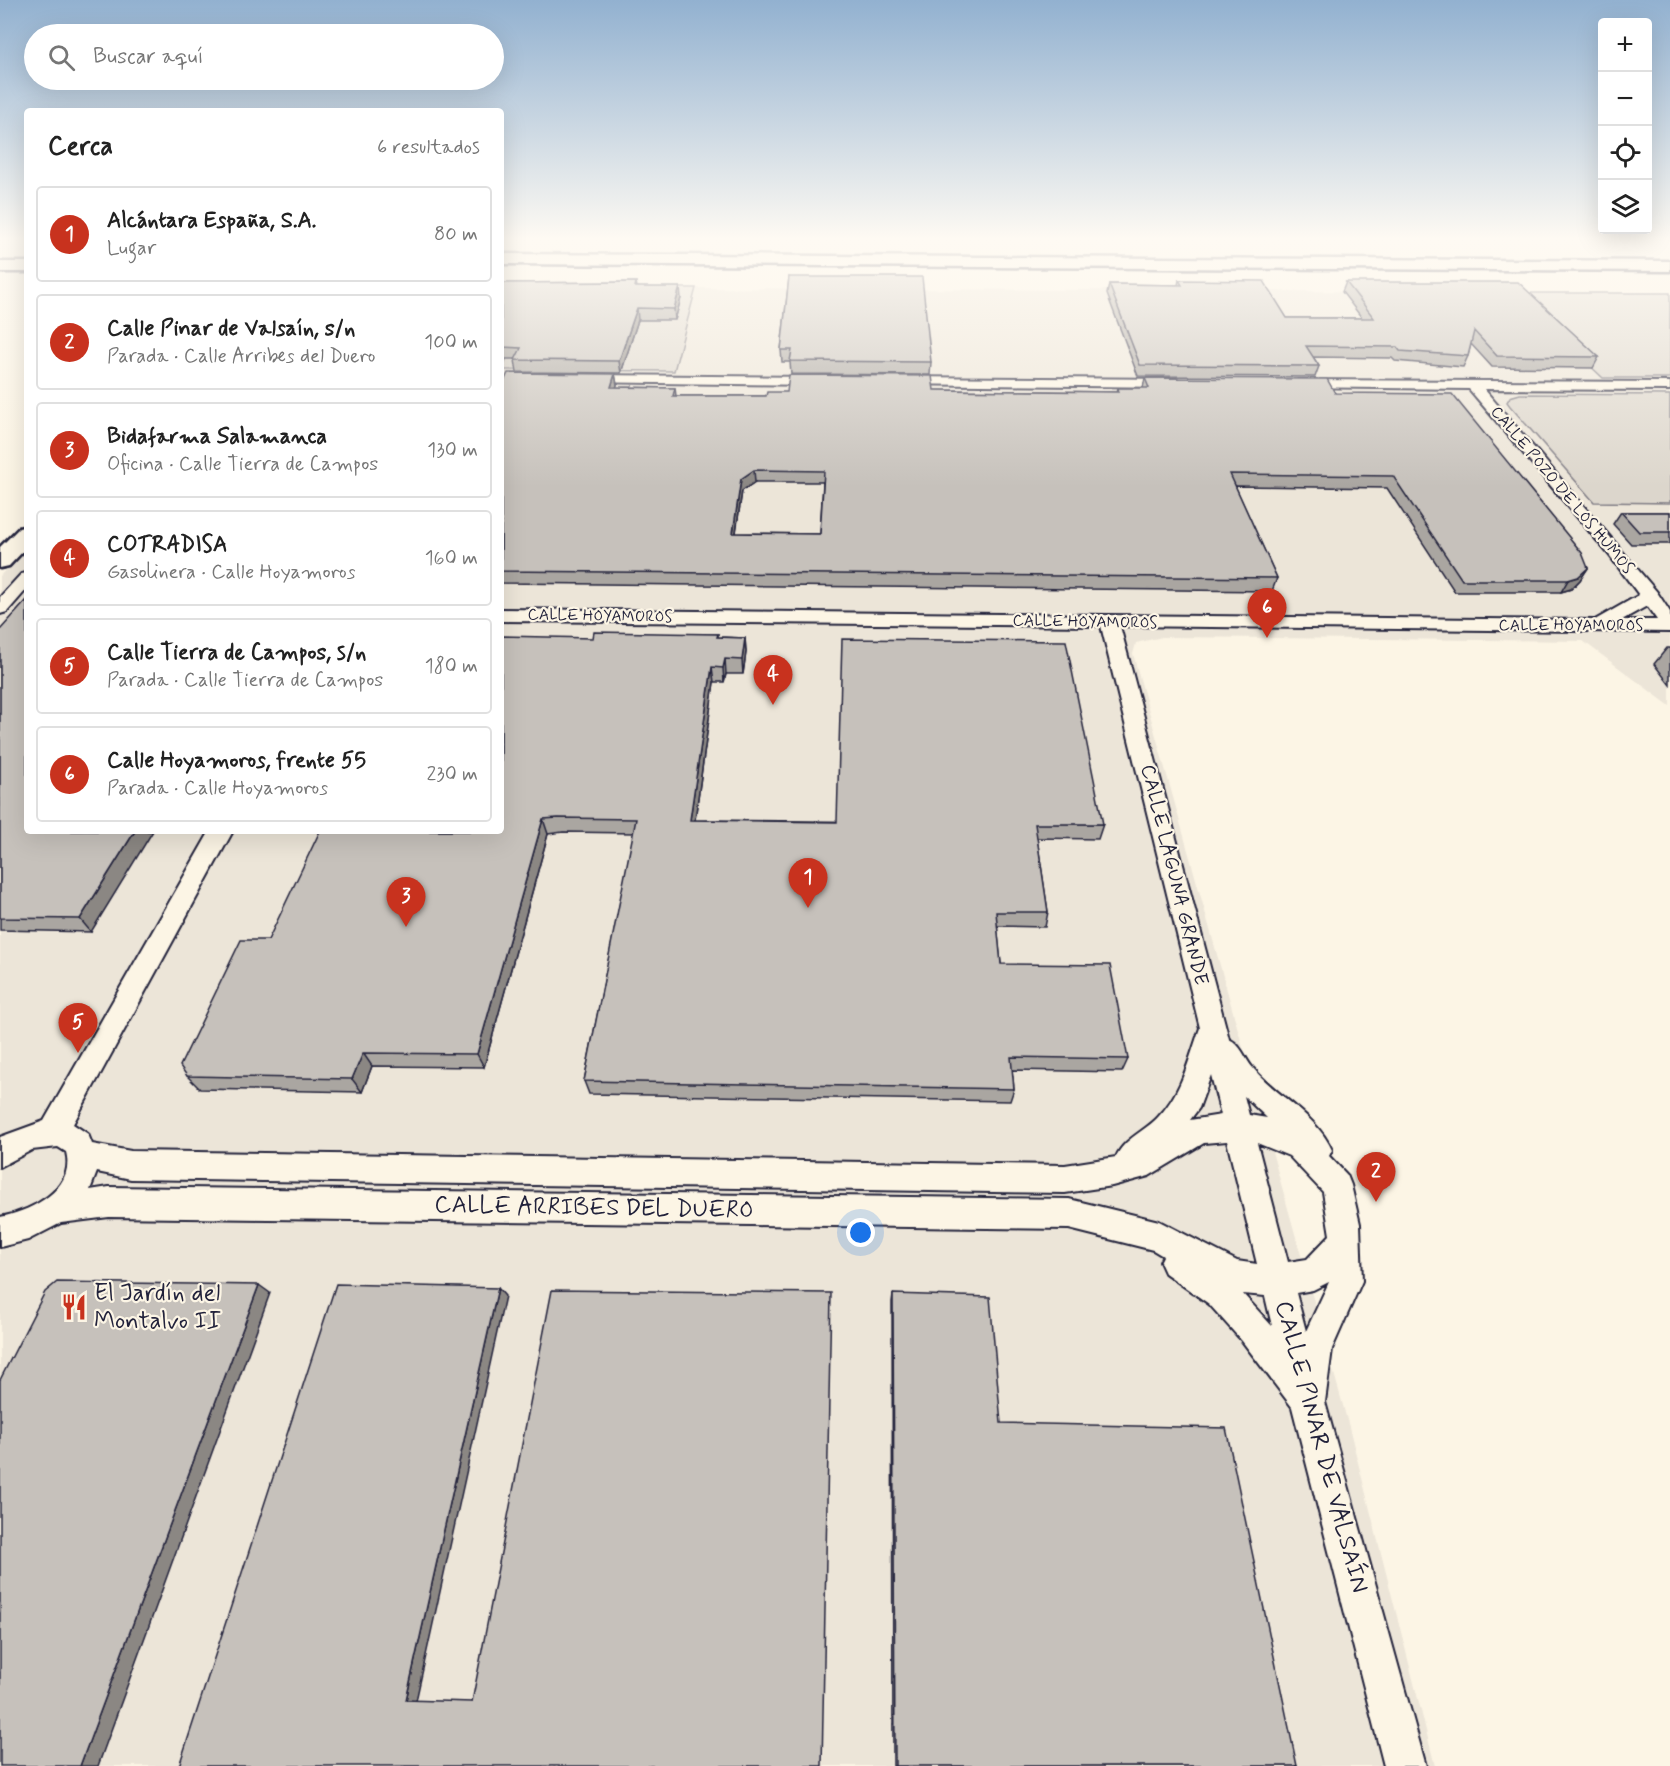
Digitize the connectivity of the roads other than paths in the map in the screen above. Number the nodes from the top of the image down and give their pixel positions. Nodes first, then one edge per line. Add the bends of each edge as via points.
1 (570, 379) edge
2 (834, 381) edge
3 (880, 381) edge
4 (1188, 383) edge
5 (1283, 384) edge
6 (1473, 385) junction
7 (1670, 386) edge
8 (24, 517) edge
9 (24, 536) edge
10 (0, 541) edge
11 (0, 561) edge
12 (24, 581) edge
13 (1651, 596) junction
14 (0, 608) edge
15 (504, 615) edge
16 (1110, 623) junction
17 (1670, 625) edge
18 (1599, 626) junction
19 (220, 834) edge
20 (1212, 1028) junction
21 (1238, 1127) junction
22 (53, 1133) junction
23 (0, 1153) edge
24 (83, 1156) junction
25 (1112, 1172) junction
26 (1336, 1185) junction
27 (56, 1209) junction
28 (1130, 1229) junction
29 (0, 1232) edge
30 (1346, 1239) junction
31 (1278, 1280) junction
32 (1308, 1402) junction
33 (1405, 1766) edge

1 - 2 street
3 - 4 street
5 - 6 street
6 - 7 street
6 - 13 street, CALLE POZO DE LOS HUMOS
8 - 10 highway
9 - 11 highway
12 - 14 street
13 - 17 street, CALLE POZO DE LOS HUMOS
13 - 18 street
15 - 16 street, CALLE HOYAMOROS
16 - 18 street, CALLE HOYAMOROS
16 - 20 street, CALLE LAGUNA GRANDE
17 - 18 street, CALLE HOYAMOROS
19 - 22 street
20 - 21 street, CALLE LAGUNA GRANDE
20 - 25 street via 1190,1099 1169,1126
20 - 26 street, CALLE ARRIBES DEL DUERO via 1242,1077 1302,1131 1326,1161
21 - 25 street, CALLE ARRIBES DEL DUERO via 1199,1130 1149,1162
21 - 26 street, CALLE ARRIBES DEL DUERO via 1268,1131 1299,1146
21 - 31 street, CALLE PINAR DE VALSAÍN
22 - 23 street via 25,1138
22 - 24 street via 70,1137
24 - 25 street, CALLE ARRIBES DEL DUERO via 131,1165 1065,1179
24 - 27 street via 75,1187
26 - 30 street, CALLE ARRIBES DEL DUERO
27 - 28 street, CALLE ARRIBES DEL DUERO via 109,1202 1070,1214
27 - 29 street via 27,1226
28 - 31 street, CALLE ARRIBES DEL DUERO via 1159,1236 1235,1276
28 - 32 street, CALLE ARRIBES DEL DUERO via 1220,1293 1254,1329
30 - 31 street, CALLE ARRIBES DEL DUERO via 1326,1265 1313,1274
30 - 32 street, CALLE ARRIBES DEL DUERO via 1346,1281 1316,1348
31 - 32 street, CALLE PINAR DE VALSAÍN
32 - 33 street, CALLE PINAR DE VALSAÍN

